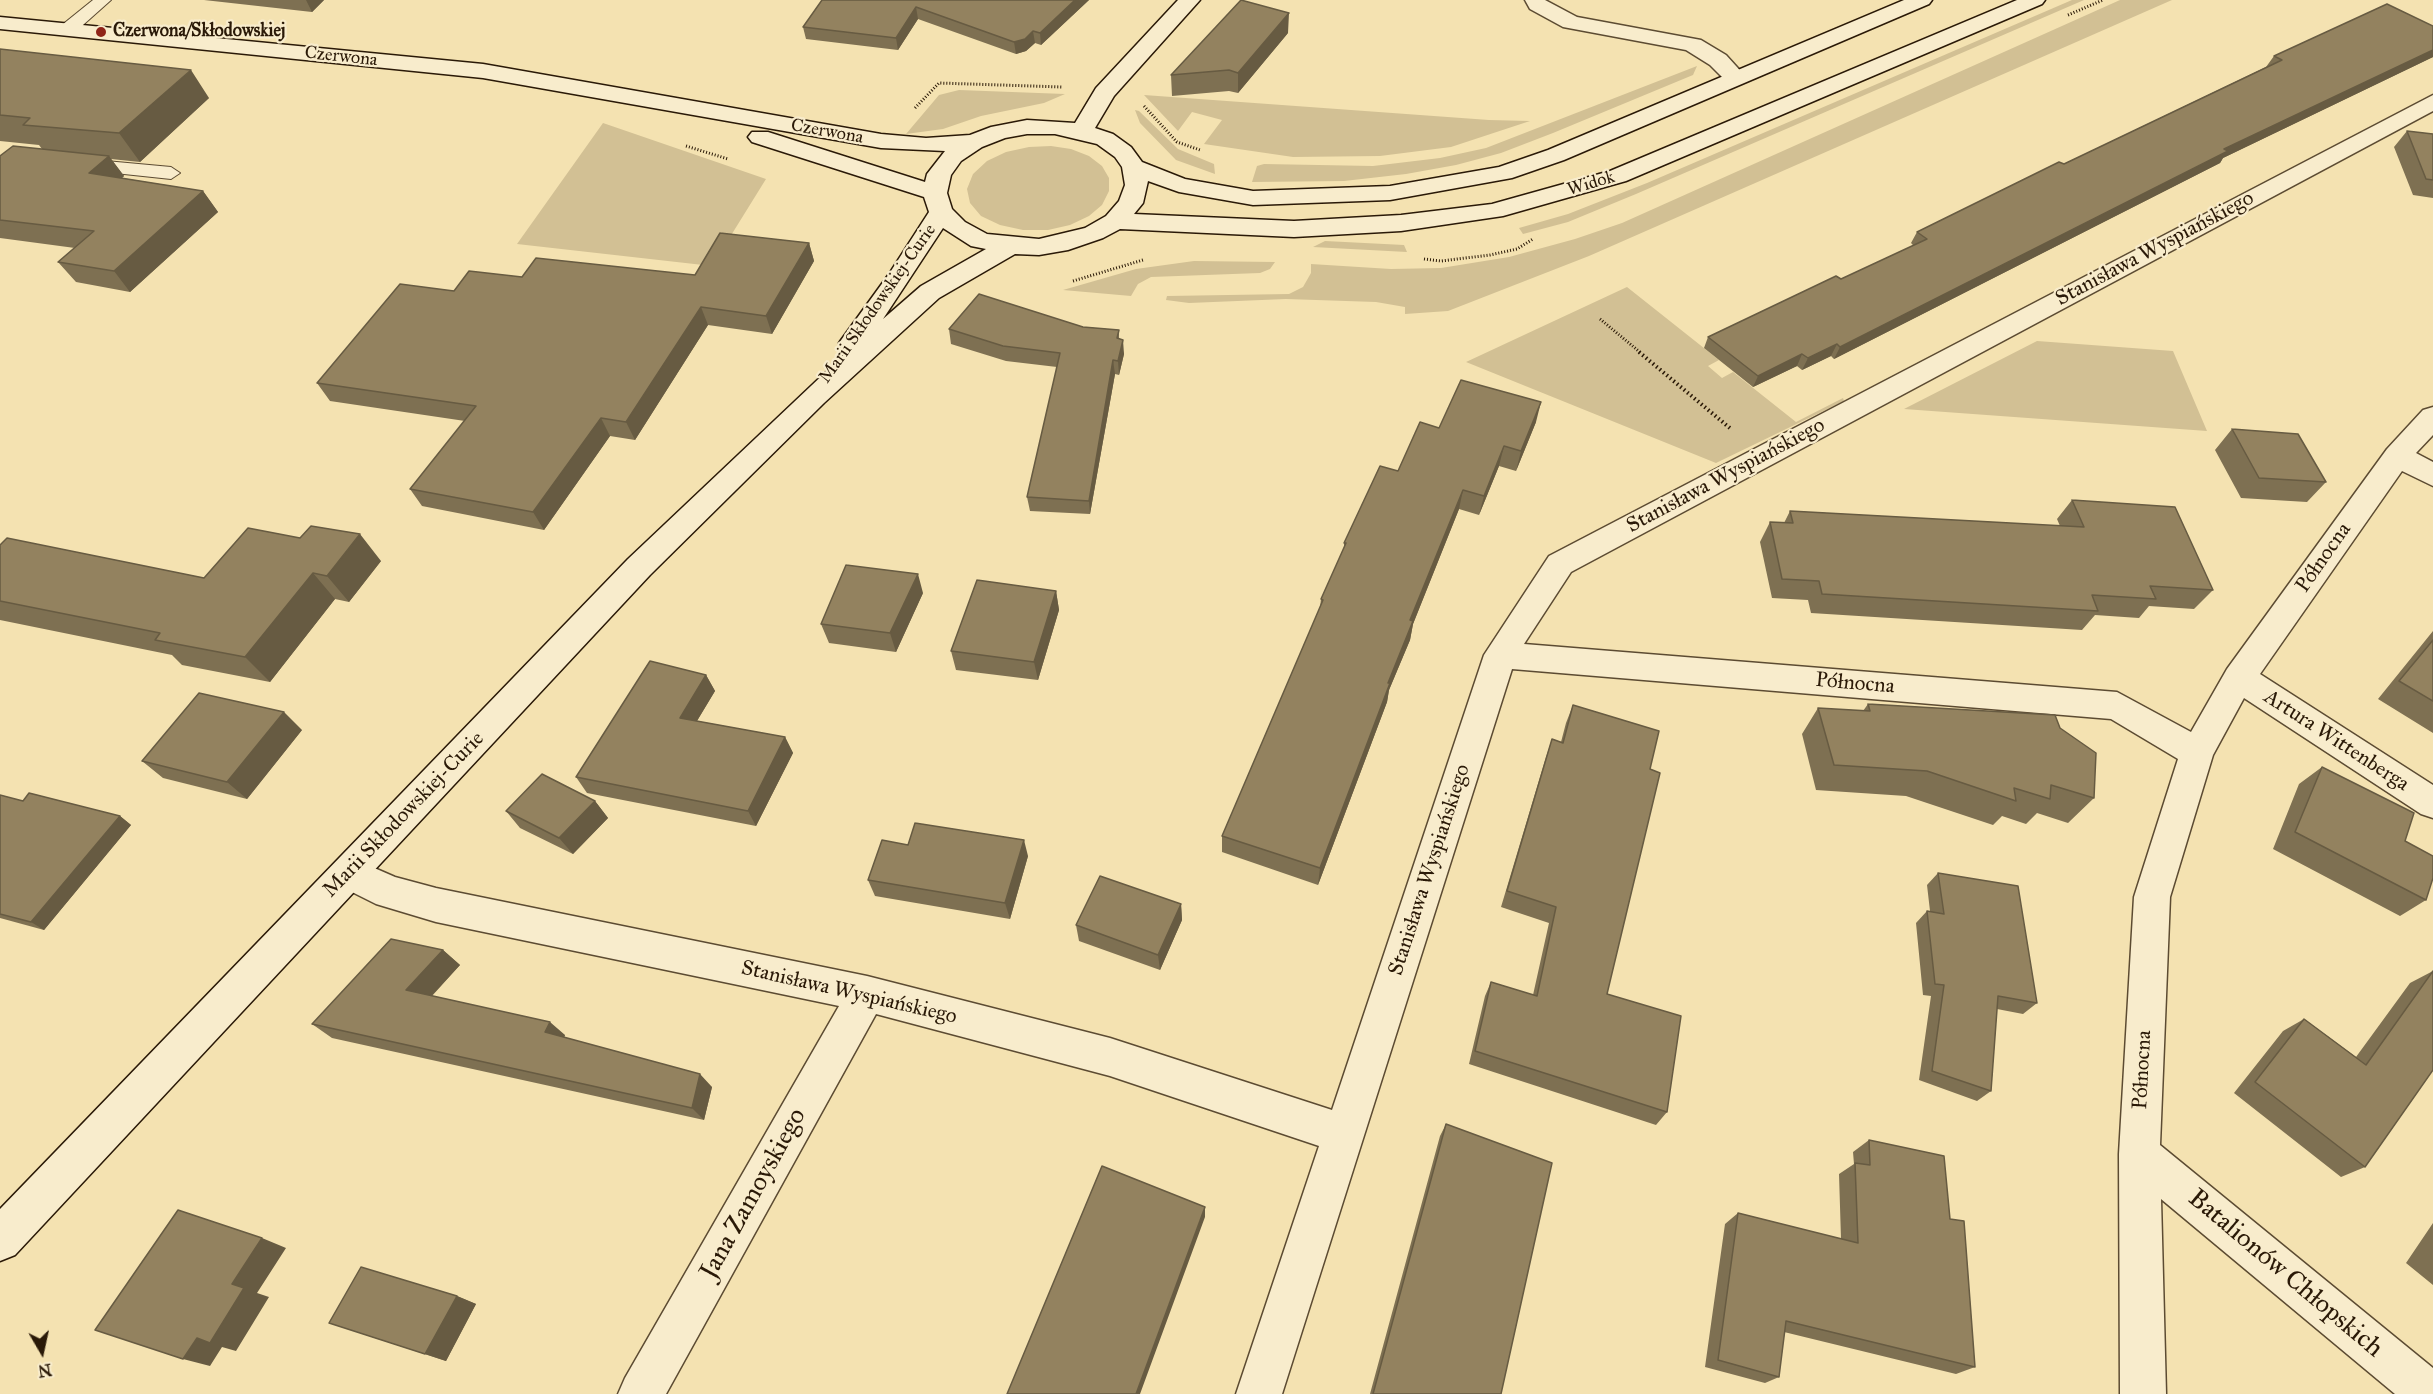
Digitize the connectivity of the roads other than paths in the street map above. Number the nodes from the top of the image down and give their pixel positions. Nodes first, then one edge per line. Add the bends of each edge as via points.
1 (103, 0) edge
2 (1190, 0) edge
3 (1534, 0) edge
4 (1922, 0) edge
5 (2035, 0) edge
6 (0, 22) edge
7 (68, 29) junction
8 (1735, 77) junction
9 (2433, 102) edge
10 (680, 107) junction
11 (1082, 131) junction
12 (974, 142) junction
13 (68, 163) edge
14 (1134, 167) junction
15 (171, 173) dead end
16 (938, 202) junction
17 (1115, 221) junction
18 (1010, 246) junction
19 (814, 396) junction
20 (2433, 417) edge
21 (2397, 456) junction
22 (2433, 475) edge
23 (1500, 655) junction
24 (2239, 678) junction
25 (2197, 753) junction
26 (2433, 803) edge
27 (349, 873) junction
28 (867, 994) junction
29 (1343, 1134) junction
30 (2139, 1154) junction
31 (0, 1240) edge
32 (641, 1394) edge
33 (1259, 1394) edge
34 (2143, 1394) edge
35 (2430, 1394) edge

1 - 7 lane
2 - 11 street via 1104,93
3 - 8 street via 1571,22 1693,45 1718,60
4 - 8 street, Widok
5 - 17 street, Widok via 1618,176 1504,208 1445,219 1305,228
6 - 7 street, Czerwona
7 - 10 street, Czerwona via 483,71
8 - 14 street, Widok via 1556,155 1504,173 1390,193 1253,198 1179,185
9 - 23 street, Stanisława Wyspiańskiego via 1560,564
10 - 12 street, Czerwona via 881,141 926,145
10 - 16 street, Czerwona
11 - 12 street via 1027,127
11 - 14 street via 1105,139 1123,152
12 - 16 street via 953,156 939,174
13 - 15 lane
14 - 17 street via 1137,185 1131,203
16 - 18 street via 956,227 980,240
16 - 19 street, Marii Skłodowskiej-Curie via 898,279
17 - 18 street via 1068,242
18 - 19 street, Marii Skłodowskiej-Curie via 930,292
19 - 27 street, Marii Skłodowskiej-Curie via 639,567
20 - 21 street, Północna
21 - 22 street
21 - 24 street, Północna
23 - 25 street, Północna via 2117,706
23 - 29 street, Stanisława Wyspiańskiego
24 - 25 street, Północna
24 - 26 street, Artura Wittenberga
25 - 30 street, Północna via 2151,897
27 - 28 street, Stanisława Wyspiańskiego via 389,892 436,905
27 - 31 street, Marii Skłodowskiej-Curie
28 - 29 street, Stanisława Wyspiańskiego via 1110,1058
28 - 32 street, Jana Zamoyskiego
29 - 33 street, Stanisława Wyspiańskiego
30 - 34 street, Północna
30 - 35 street, Batalionów Chłopskich

